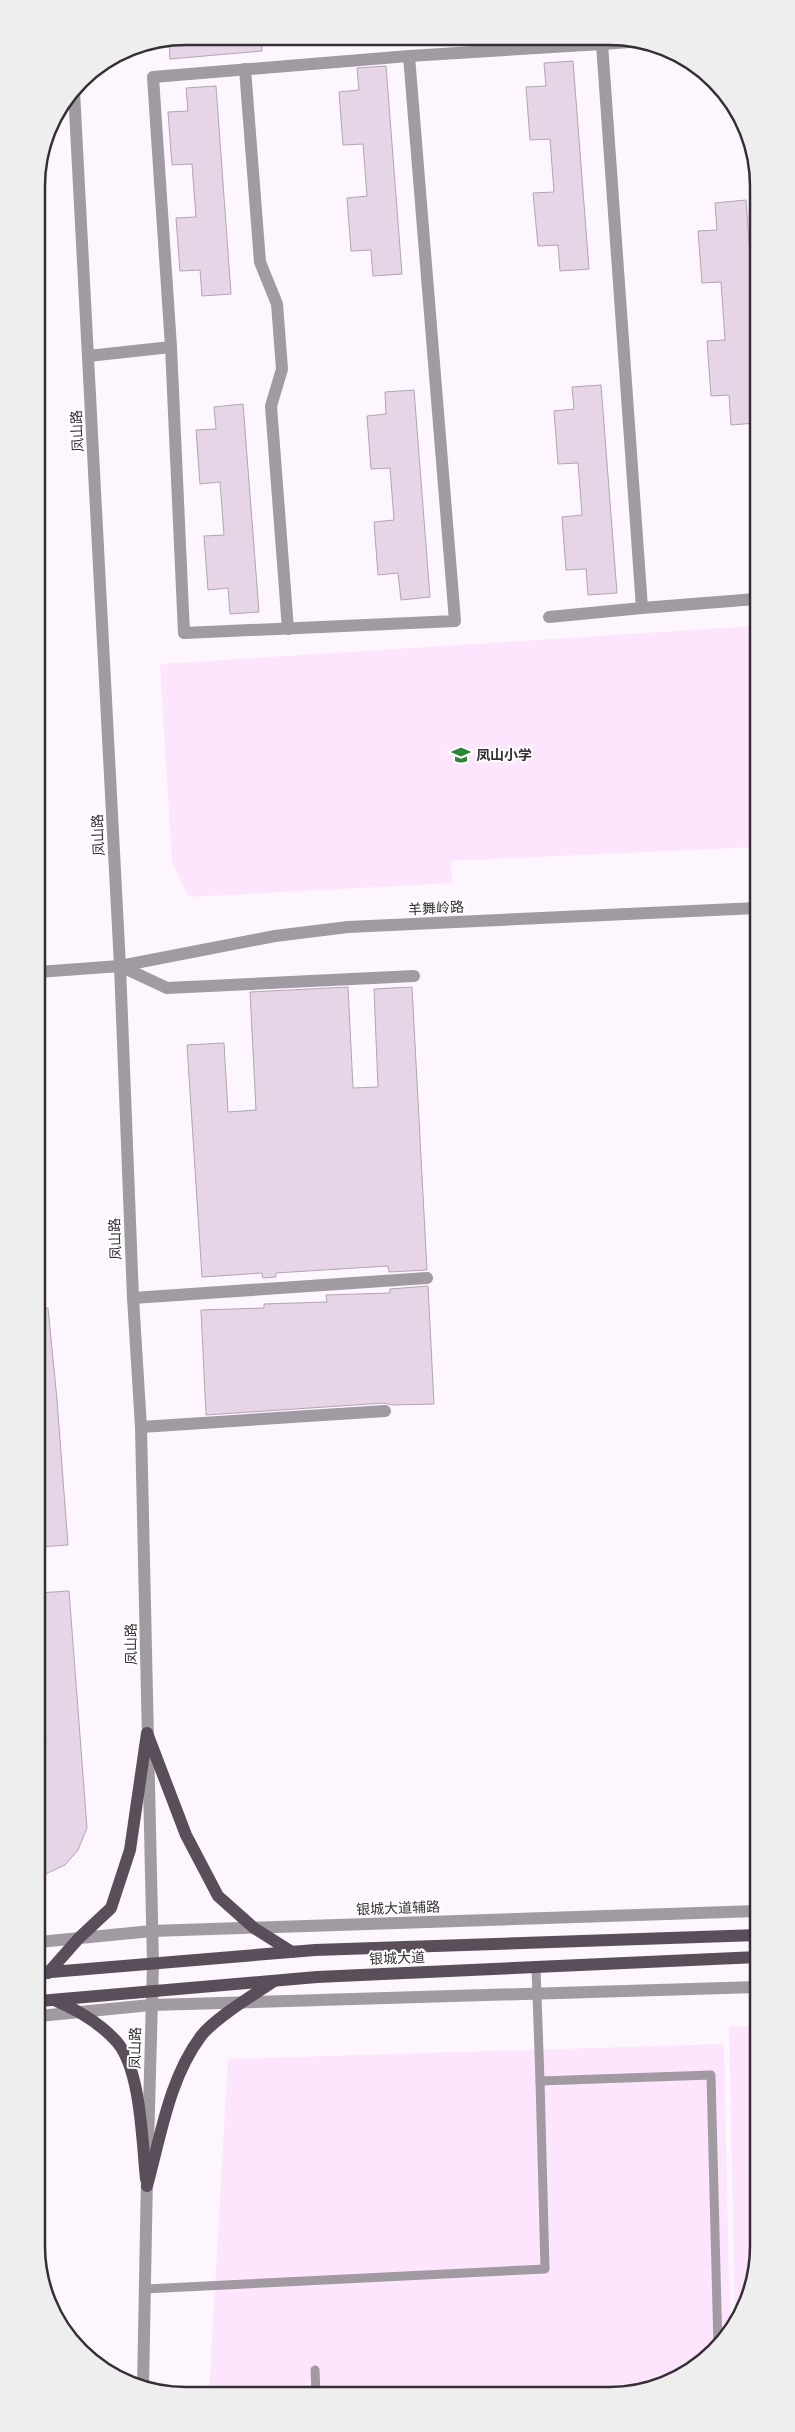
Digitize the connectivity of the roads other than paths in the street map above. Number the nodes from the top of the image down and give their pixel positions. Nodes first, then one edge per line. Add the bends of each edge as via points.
1 (586, 45) edge
2 (602, 45) edge
3 (409, 56) junction
4 (245, 69) junction
5 (74, 99) edge
6 (171, 347) junction
7 (88, 356) junction
8 (750, 599) edge
9 (642, 608) junction
10 (548, 616) dead end
11 (288, 629) junction
12 (750, 908) edge
13 (120, 966) junction
14 (45, 971) edge
15 (414, 976) dead end
16 (428, 1278) dead end
17 (133, 1298) junction
18 (385, 1411) dead end
19 (141, 1427) junction
20 (147, 1732) junction
21 (750, 1911) edge
22 (254, 1928) junction
23 (152, 1931) junction
24 (750, 1935) edge
25 (79, 1938) junction
26 (45, 1941) edge
27 (292, 1952) junction
28 (750, 1958) edge
29 (153, 1963) junction
30 (536, 1967) junction
31 (45, 1971) edge
32 (45, 1973) edge
33 (276, 1980) junction
34 (750, 1987) edge
35 (151, 1990) junction
36 (52, 1999) junction
37 (45, 2000) edge
38 (242, 2002) junction
39 (150, 2005) junction
40 (82, 2012) junction
41 (45, 2015) edge
42 (540, 2081) junction
43 (147, 2186) junction
44 (144, 2289) junction
45 (718, 2336) edge
46 (315, 2370) dead end
47 (142, 2380) edge
48 (316, 2387) edge

1 - 3 street
2 - 9 street
3 - 4 street
3 - 11 street via 456,621
4 - 6 street via 154,77
4 - 11 street via 260,262 277,304 282,369 271,406
5 - 7 street, 凤山路
6 - 7 street
6 - 11 street via 184,633
7 - 13 street, 凤山路
8 - 9 street
9 - 10 street
12 - 13 street, 羊舞岭路 via 348,927 275,936
13 - 14 street, 羊舞岭路
13 - 15 street via 167,988
13 - 17 street, 凤山路
16 - 17 street
17 - 19 street, 凤山路
18 - 19 street
19 - 20 street, 凤山路
20 - 22 main road via 186,1835 218,1896
20 - 23 street, 凤山路
20 - 25 main road via 130,1850 111,1908
21 - 22 street, 银城大道辅路
22 - 23 street, 银城大道辅路
22 - 27 main road
23 - 25 street, 银城大道辅路
23 - 29 street, 凤山路
24 - 27 main road, 银城大道
25 - 26 street, 银城大道辅路
25 - 31 main road
27 - 29 main road, 银城大道
28 - 30 main road, 银城大道
29 - 32 main road, 银城大道
29 - 35 street, 凤山路
30 - 33 main road, 银城大道
30 - 42 lane
33 - 35 main road, 银城大道
33 - 38 main road
34 - 38 street
35 - 36 main road, 银城大道
35 - 39 street, 凤山路
36 - 37 main road, 银城大道
36 - 40 main road
38 - 39 street
38 - 43 main road via 202,2035 176,2077
39 - 40 street
39 - 43 street, 凤山路
40 - 41 street
40 - 43 main road via 118,2043 136,2081
42 - 44 lane via 545,2269
42 - 45 lane via 712,2075
43 - 44 street, 凤山路
44 - 47 street, 凤山路
46 - 48 lane

